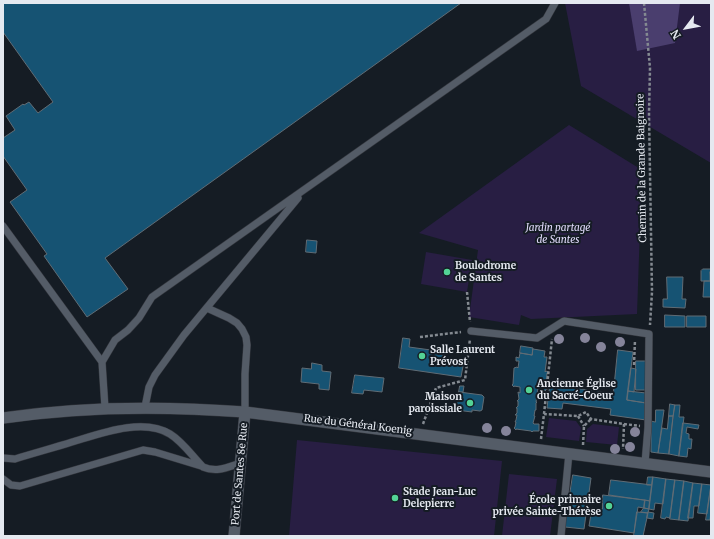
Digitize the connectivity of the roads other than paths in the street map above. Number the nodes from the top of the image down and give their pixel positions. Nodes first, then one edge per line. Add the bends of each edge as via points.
1 (555, 3) edge
2 (304, 190) junction
3 (3, 226) edge
4 (207, 308) junction
5 (471, 331) road end
6 (102, 362) junction
7 (145, 407) junction
8 (105, 408) junction
9 (245, 412) junction
10 (3, 418) edge
11 (569, 453) junction
12 (3, 458) edge
13 (241, 462) junction
14 (646, 463) junction
15 (203, 467) junction
16 (711, 472) edge
17 (3, 479) edge
18 (234, 536) edge
19 (560, 536) edge

1 - 2 lane via 546,19
2 - 4 lane
2 - 6 lane via 152,297 131,326 114,340
3 - 6 lane
4 - 7 lane via 155,375
4 - 9 lane via 237,323 246,337
5 - 14 lane via 537,338 564,321 649,334
6 - 8 lane
7 - 8 street, Rue du Général Koenig
7 - 9 street, Rue du Général Koenig
8 - 10 street, Rue du Général Koenig via 61,410
9 - 11 street, Rue du Général Koenig
9 - 13 street, Port de Santes 8e Rue
11 - 14 street, Rue du Général Koenig
11 - 19 lane
12 - 15 lane via 15,459 108,431 142,427 171,435
13 - 15 lane via 218,470
13 - 18 street, Port de Santes 8e Rue
14 - 16 street, Rue du Général Koenig
15 - 17 lane via 143,450 20,486 11,485

